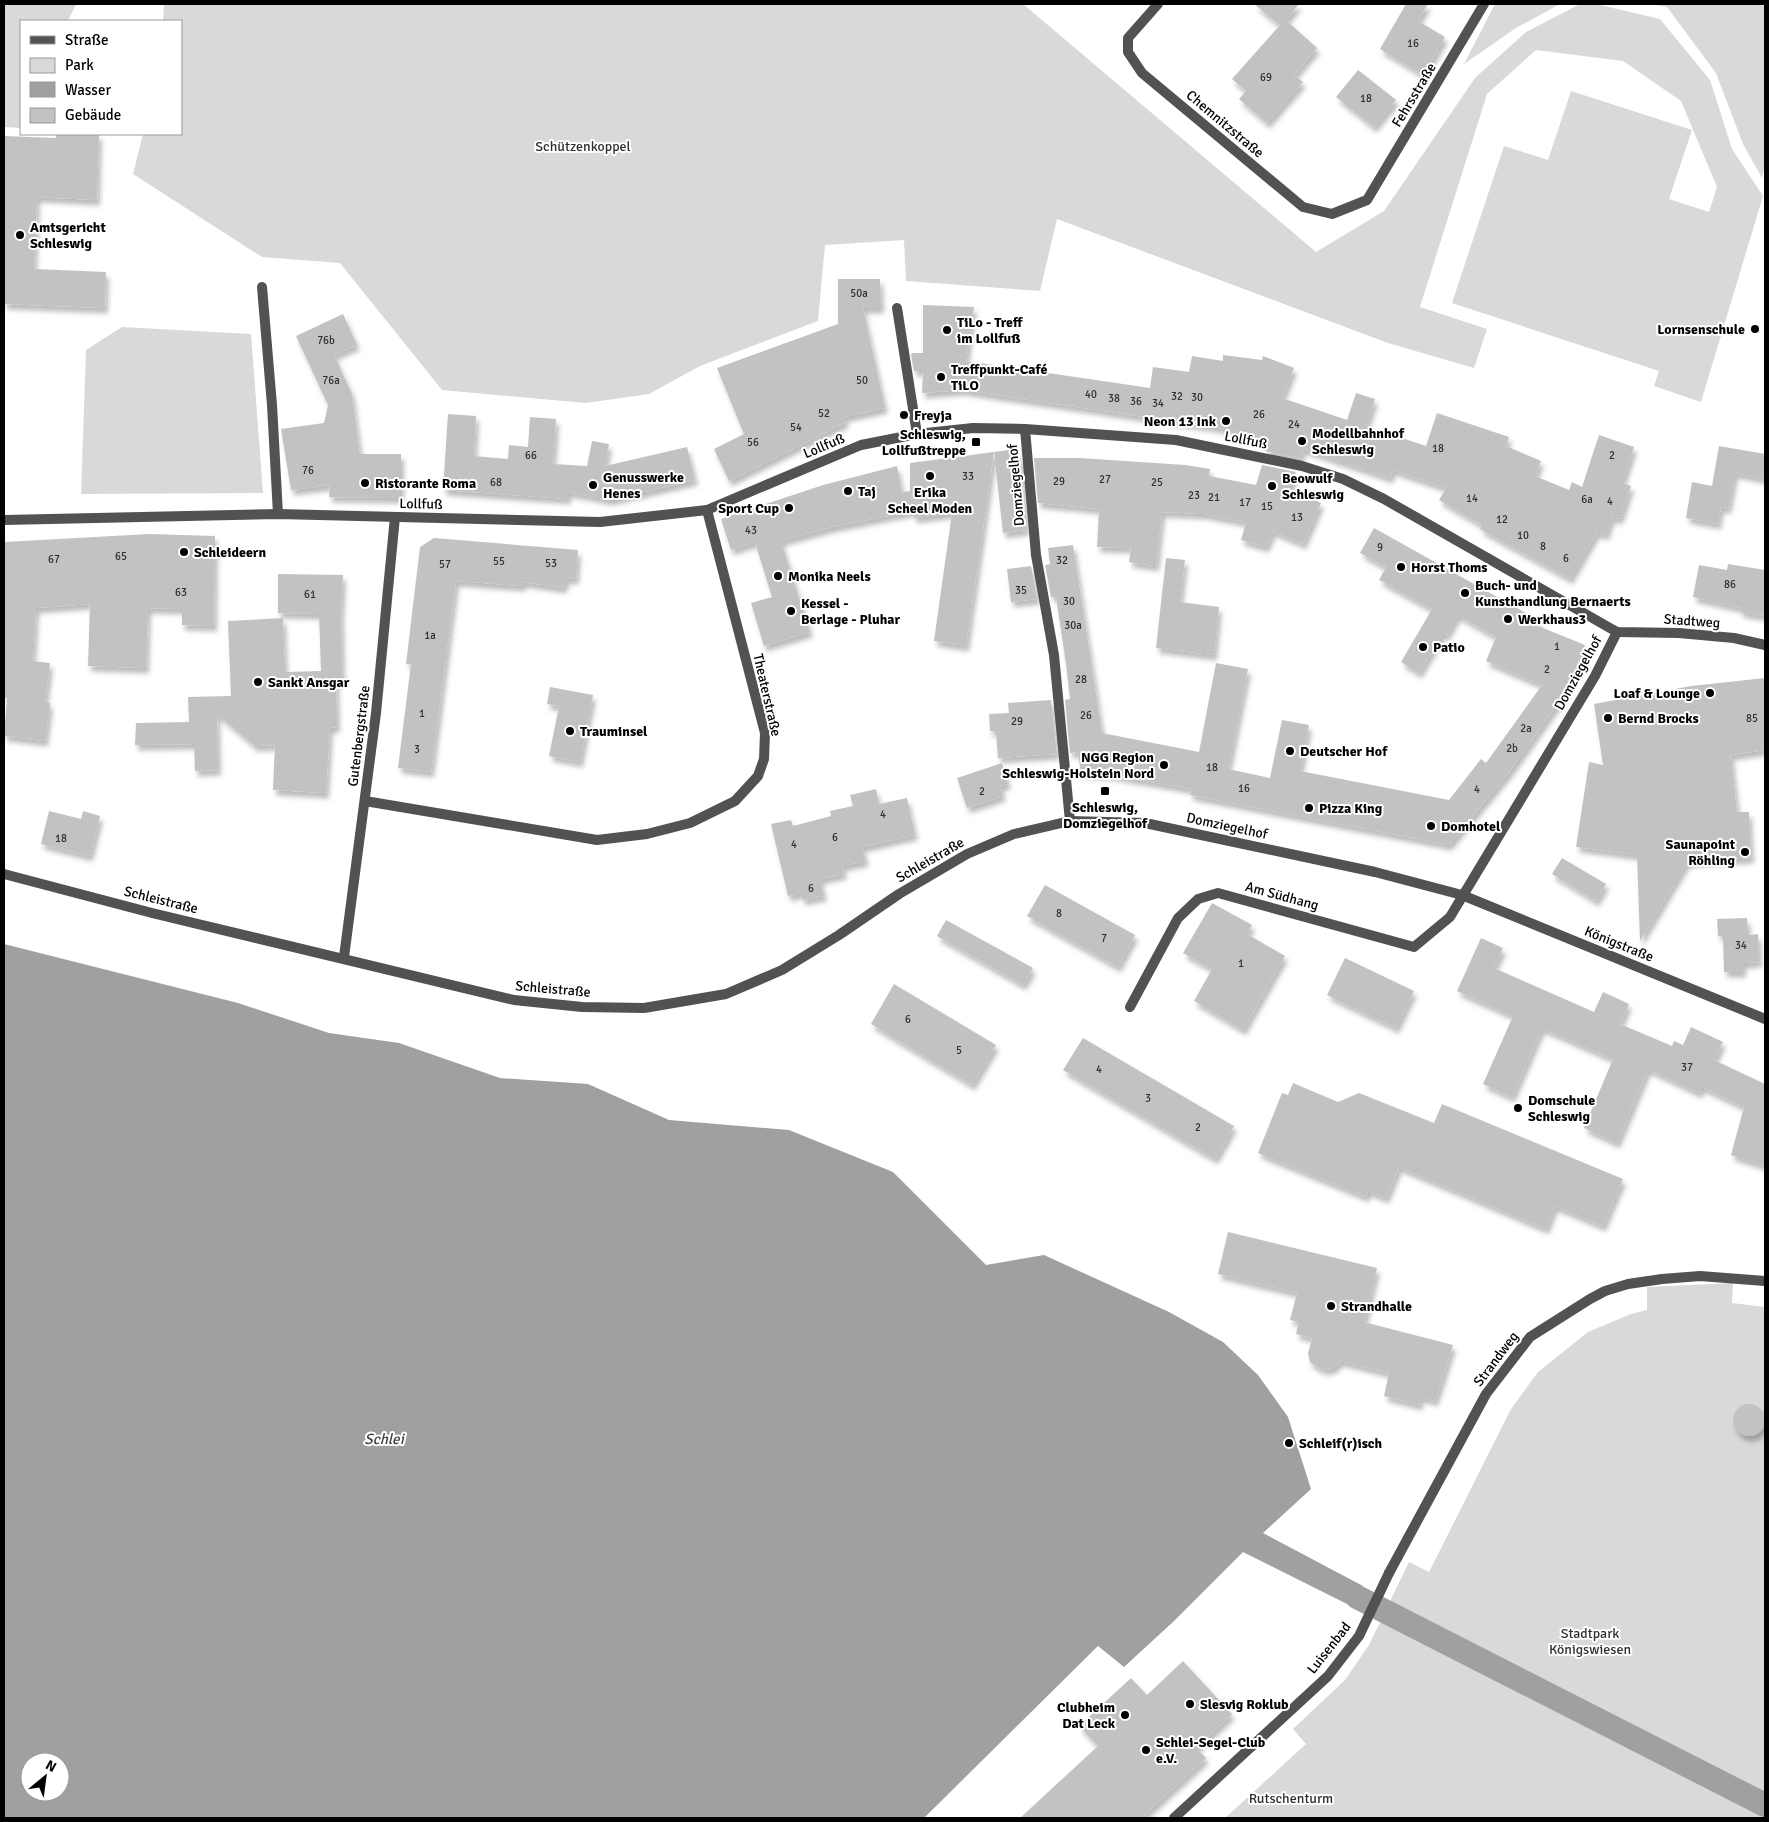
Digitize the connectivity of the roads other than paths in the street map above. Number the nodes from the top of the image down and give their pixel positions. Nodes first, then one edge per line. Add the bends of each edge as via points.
1 (1158, 4) edge
2 (1484, 4) edge
3 (1367, 200) joint
4 (262, 287) dead end
5 (897, 308) dead end
6 (1025, 429) junction
7 (917, 434) junction
8 (707, 510) junction
9 (278, 514) junction
10 (394, 517) junction
11 (4, 520) edge
12 (1617, 632) junction
13 (1765, 645) edge
14 (365, 801) junction
15 (1070, 821) junction
16 (4, 874) edge
17 (1462, 895) junction
18 (344, 957) junction
19 (1130, 1007) dead end
20 (1765, 1018) edge
21 (1765, 1281) edge
22 (1411, 1533) joint
23 (1174, 1818) edge

1 - 3 street, Chemnitzstraße via 1128,38 1128,52 1142,73 1303,207 1332,214
2 - 3 street, Fehrsstraße
4 - 9 street
5 - 7 street
6 - 7 street, Lollfuß via 973,428
6 - 12 street, Lollfuß via 1176,440 1302,466 1344,479
6 - 15 street, Domziegelhof via 1036,556 1054,655
7 - 8 street, Lollfuß via 861,445
8 - 10 street, Lollfuß via 600,522
8 - 14 street, Theaterstraße via 765,734 764,758 758,776 735,801 690,823 647,834 597,840
9 - 10 street, Lollfuß
9 - 11 street, Lollfuß
10 - 14 street, Gutenbergstraße
12 - 13 street, Stadtweg via 1679,633 1734,638
12 - 17 street, Domziegelhof via 1595,676
14 - 18 street, Gutenbergstraße
15 - 17 street, Domziegelhof via 1145,823 1375,872
15 - 18 street, Schleistraße via 1014,834 967,854 782,970 726,994 644,1008 582,1007 514,1000
16 - 18 street, Schleistraße via 152,913
17 - 19 street, Am Südhang via 1450,917 1414,947 1218,893 1198,899 1178,918
17 - 20 street, Königstraße
21 - 22 street, Strandweg via 1700,1276 1662,1278 1605,1291 1530,1337 1486,1394
22 - 23 street, Luisenbad via 1359,1636 1328,1676

